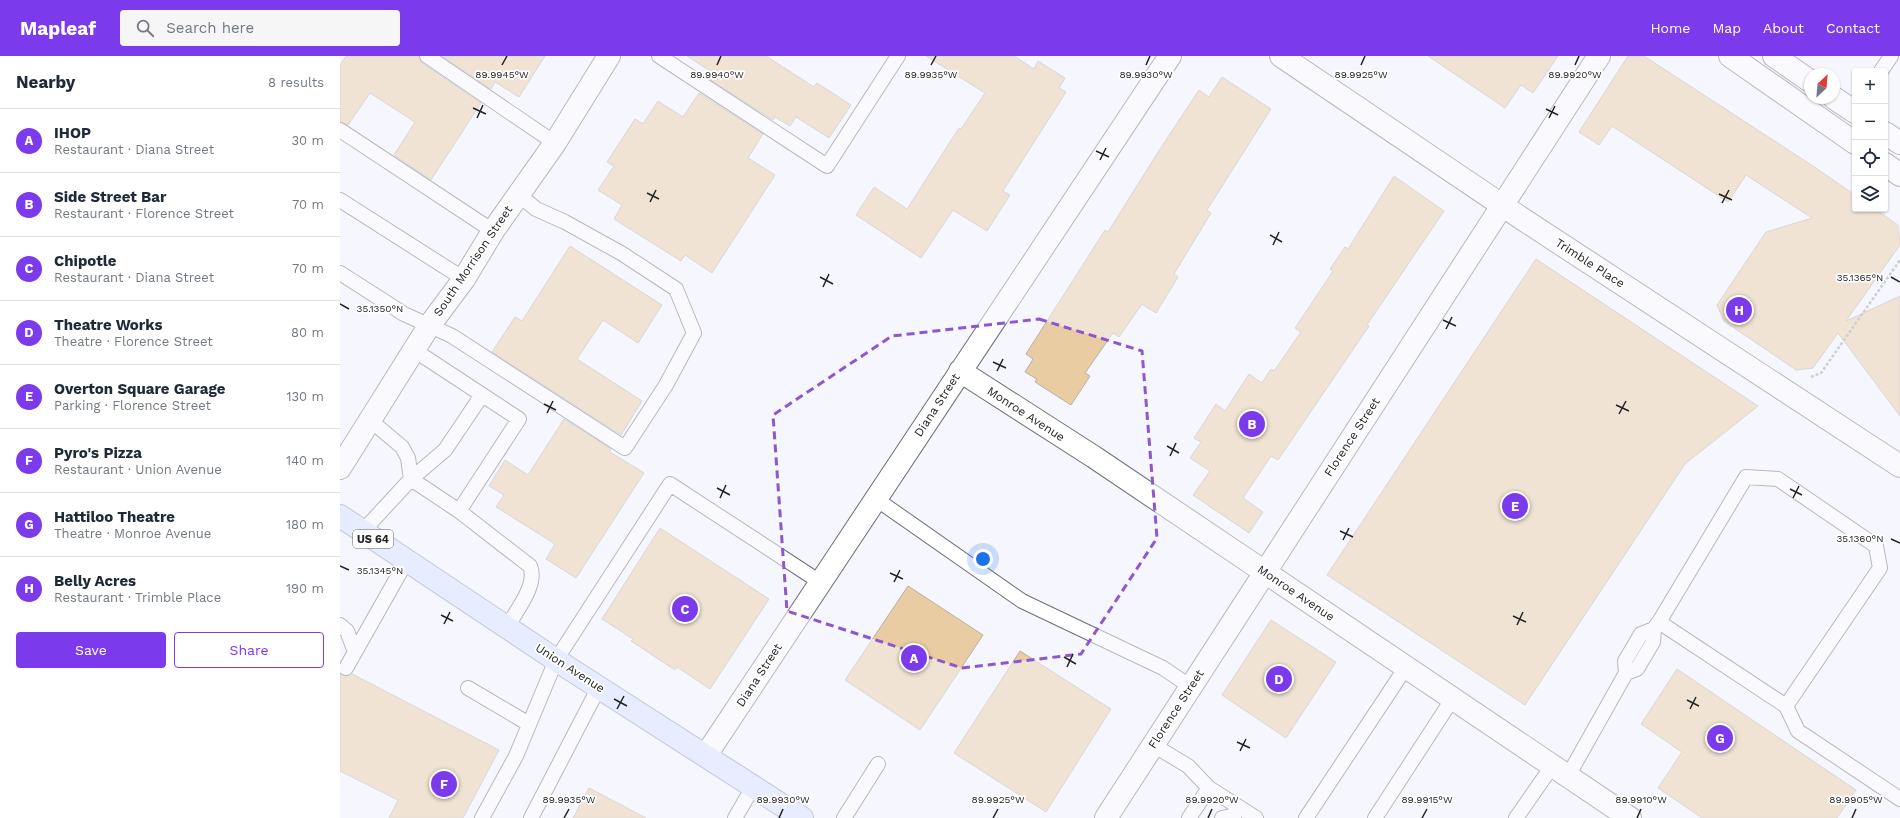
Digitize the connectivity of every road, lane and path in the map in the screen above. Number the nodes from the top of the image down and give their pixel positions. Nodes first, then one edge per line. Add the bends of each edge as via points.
1 (427, 56) edge
2 (609, 56) edge
3 (658, 56) edge
4 (898, 56) edge
5 (1170, 56) edge
6 (1281, 56) edge
7 (1599, 56) edge
8 (1730, 56) edge
9 (1774, 56) edge
10 (1891, 56) edge
11 (1883, 68) edge
12 (1804, 77) edge
13 (1840, 102) edge
14 (1852, 109) edge
15 (340, 130) edge
16 (1888, 135) edge
17 (1852, 142) edge
18 (555, 143) junction
19 (1900, 143) edge
20 (1888, 166) edge
21 (1900, 175) edge
22 (519, 195) junction
23 (340, 200) edge
24 (1502, 205) junction
25 (493, 231) junction
26 (1900, 260) edge
27 (340, 273) edge
28 (464, 279) junction
29 (429, 326) junction
30 (414, 350) junction
31 (960, 371) junction
32 (1805, 380) dead end
33 (482, 395) junction
34 (370, 420) junction
35 (1900, 466) edge
36 (340, 468) edge
37 (411, 479) junction
38 (876, 499) junction
39 (459, 511) junction
40 (340, 516) edge
41 (362, 532) junction
42 (406, 560) junction
43 (1265, 572) junction
44 (820, 582) junction
45 (340, 625) edge
46 (1656, 625) junction
47 (507, 627) junction
48 (355, 652) junction
49 (556, 660) junction
50 (1406, 667) junction
51 (346, 668) dead end
52 (1191, 686) junction
53 (599, 687) junction
54 (468, 688) dead end
55 (1453, 698) junction
56 (1786, 706) junction
57 (528, 724) junction
58 (1153, 745) junction
59 (706, 755) junction
60 (878, 764) dead end
61 (1560, 771) junction
62 (753, 787) junction
63 (1209, 788) junction
64 (1900, 799) edge
65 (482, 818) edge
66 (531, 818) edge
67 (735, 818) edge
68 (802, 818) edge
69 (844, 818) edge
70 (1106, 818) edge
71 (1189, 818) edge
72 (1222, 818) edge
73 (1234, 818) edge
74 (1256, 818) edge
75 (1306, 818) edge
76 (1375, 818) edge
77 (1516, 818) edge
78 (1630, 818) edge

1 - 18 lane
2 - 18 street, South Morrison Street
3 - 4 lane via 827,166
5 - 31 street, Diana Street
6 - 24 street, Trimble Place
7 - 24 street, Florence Street
8 - 17 street
9 - 12 street
10 - 11 lane
13 - 14 street
15 - 25 lane
16 - 19 street
18 - 22 street, South Morrison Street
20 - 21 street
22 - 25 street, South Morrison Street
22 - 29 lane via 536,209 621,253 676,289 694,333 666,385 625,448 452,336
23 - 28 lane
24 - 35 street, Trimble Place
24 - 43 street, Florence Street
25 - 28 street, South Morrison Street
26 - 32 path via 1821,373
27 - 29 lane via 404,314
28 - 29 street, South Morrison Street
29 - 30 street, South Morrison Street
30 - 33 lane
30 - 34 street, South Morrison Street
31 - 38 street, Diana Street
31 - 43 street, Monroe Avenue
33 - 37 lane via 445,450
33 - 39 lane via 519,419
34 - 36 street, South Morrison Street
34 - 37 lane via 402,447 408,458
37 - 39 lane
37 - 41 lane
38 - 44 street, Diana Street
38 - 52 lane via 1022,601 1163,668
39 - 47 lane via 530,566 533,573 528,590
40 - 41 main road, Union Avenue / US 64
41 - 42 main road, Union Avenue / US 64
42 - 47 main road, Union Avenue / US 64
42 - 48 lane
43 - 50 street, Monroe Avenue
43 - 52 street, Florence Street
44 - 49 lane via 670,484
44 - 59 street, Diana Street
45 - 48 lane via 348,631
46 - 56 lane
46 - 56 lane via 1746,477 1778,479 1876,546 1880,568
46 - 61 lane via 1641,634 1624,661 1626,673
47 - 49 main road, Union Avenue / US 64
48 - 51 lane
49 - 53 main road, Union Avenue / US 64
49 - 57 lane
50 - 55 street, Monroe Avenue
50 - 75 lane
52 - 58 street, Florence Street
53 - 59 main road, Union Avenue / US 64
53 - 66 lane
54 - 57 lane
55 - 61 street, Monroe Avenue
55 - 76 lane
56 - 64 lane via 1798,731
57 - 65 lane via 516,756
58 - 63 lane via 1188,766
58 - 70 street, Florence Street
59 - 62 main road, Union Avenue / US 64
60 - 69 lane
61 - 77 lane
61 - 78 street, Monroe Avenue
62 - 67 lane
62 - 68 main road, Union Avenue / US 64
63 - 71 lane
63 - 74 lane
72 - 73 lane

